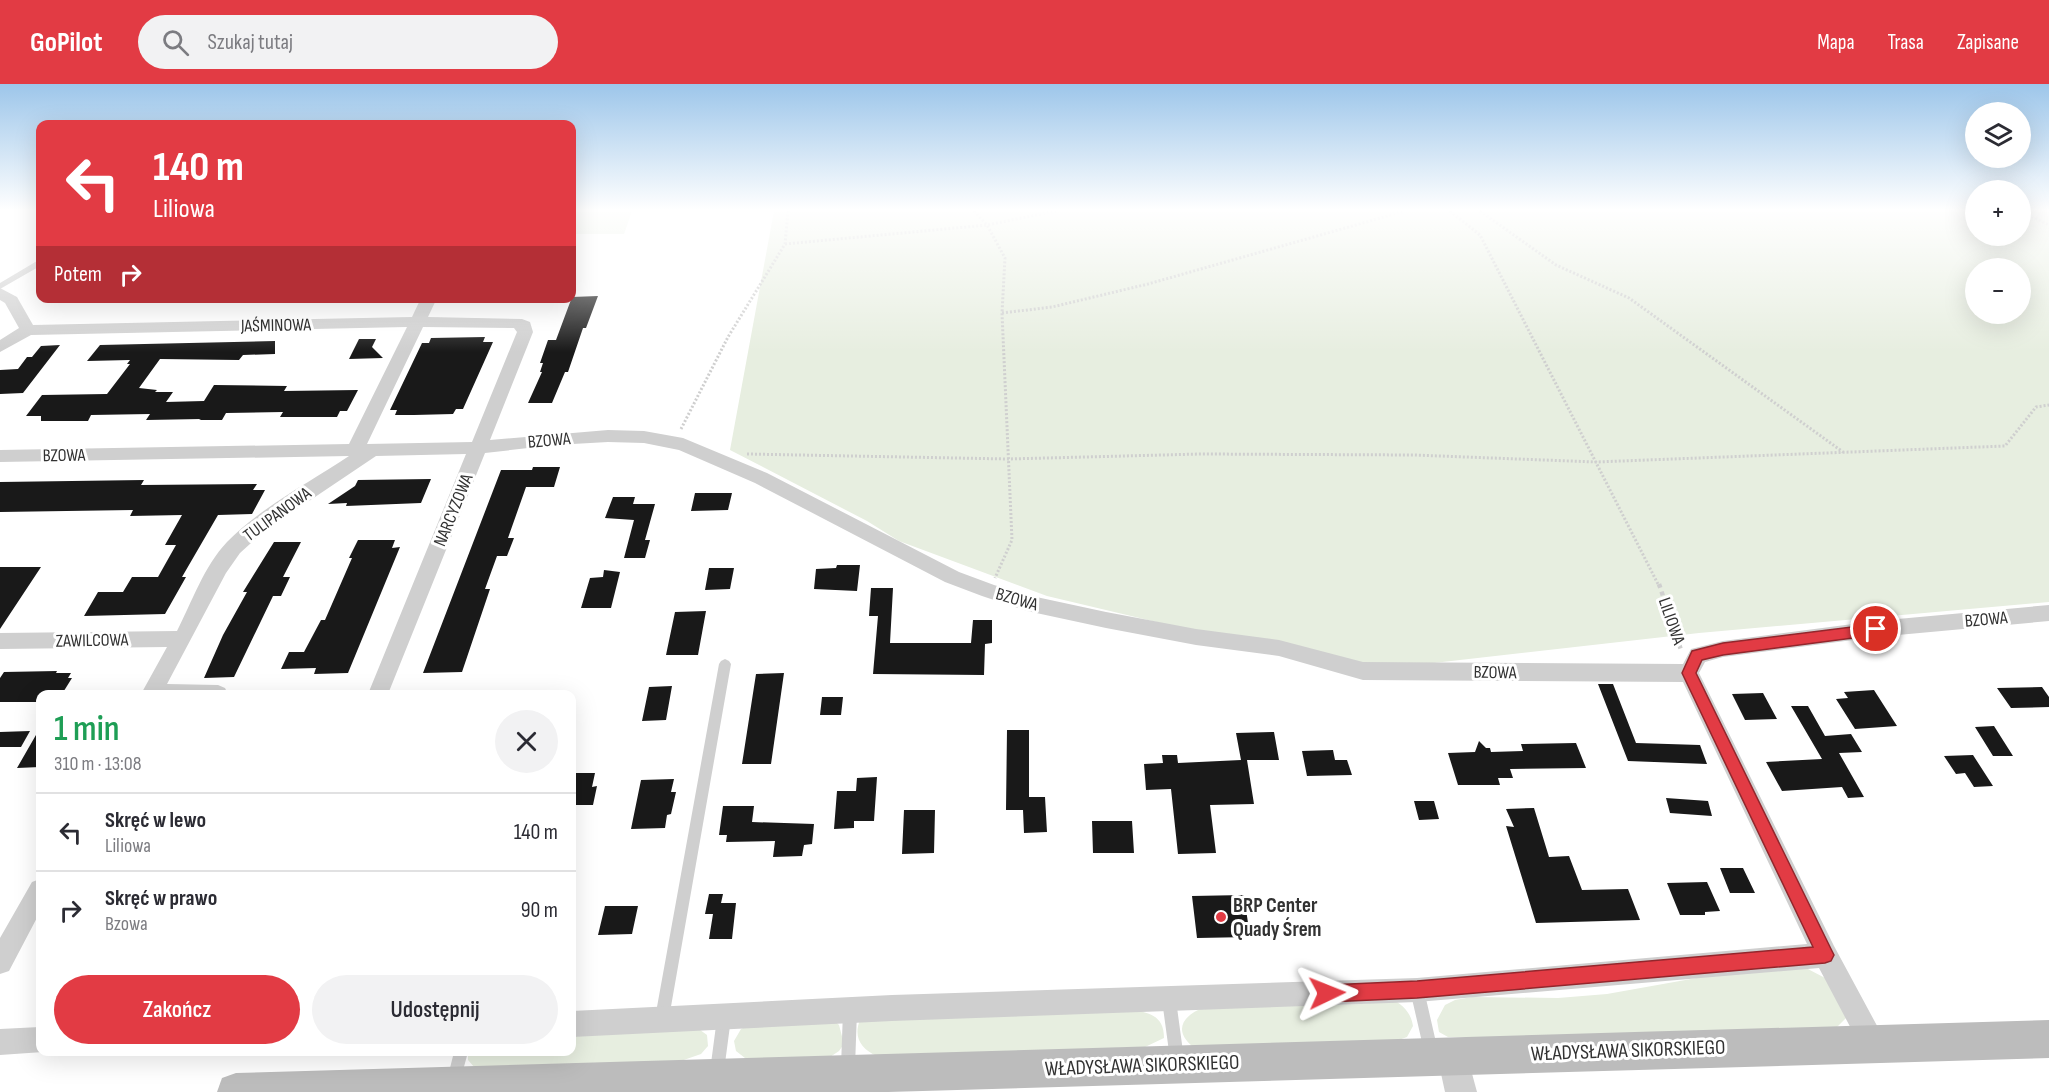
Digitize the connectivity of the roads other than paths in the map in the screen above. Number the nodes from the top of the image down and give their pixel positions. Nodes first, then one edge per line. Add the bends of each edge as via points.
1 (36, 265) edge
2 (0, 286) edge
3 (0, 293) edge
4 (426, 303) edge
5 (417, 322) junction
6 (524, 326) joint
7 (28, 330) junction
8 (0, 347) edge
9 (478, 447) junction
10 (364, 449) junction
11 (0, 456) edge
12 (2049, 613) edge
13 (183, 639) junction
14 (0, 640) edge
15 (725, 664) dead end
16 (1689, 673) junction
17 (153, 690) edge
18 (380, 690) edge
19 (36, 897) edge
20 (1825, 955) junction
21 (0, 962) edge
22 (1417, 990) junction
23 (1169, 1000) junction
24 (850, 1010) junction
25 (724, 1018) junction
26 (662, 1021) junction
27 (576, 1024) edge
28 (2049, 1039) edge
29 (36, 1040) edge
30 (0, 1042) edge
31 (1873, 1044) junction
32 (1443, 1055) junction
33 (1178, 1064) junction
34 (832, 1075) junction
35 (716, 1077) junction
36 (449, 1079) edge
37 (622, 1087) edge
38 (236, 1092) edge
39 (773, 1092) edge
40 (1461, 1092) edge

1 - 2 lane
3 - 7 street via 11,300
4 - 5 street
5 - 6 street, JAŚMINOWA
5 - 7 street, JAŚMINOWA
5 - 10 street
6 - 9 street, NARCYZOWA via 525,332
7 - 8 street
9 - 10 street, BZOWA
9 - 16 street, BZOWA via 608,436 674,442 825,509 952,577 989,591 1106,620 1279,648 1363,671
9 - 18 street, NARCYZOWA
10 - 11 street, BZOWA
10 - 13 street, TULIPANOWA via 256,526 233,548 218,569
12 - 16 street, BZOWA via 1876,629 1723,649 1698,655
13 - 14 street, ZAWILCOWA
13 - 17 street, TULIPANOWA
15 - 26 lane
16 - 20 street
19 - 21 street
20 - 22 street
20 - 31 street
22 - 23 street
22 - 32 lane
23 - 24 street
23 - 33 lane
24 - 25 street
24 - 34 lane
25 - 26 street
25 - 35 lane
26 - 27 street
28 - 31 main road, WŁADYSŁAWA SIKORSKIEGO
29 - 30 street
31 - 32 main road, WŁADYSŁAWA SIKORSKIEGO
32 - 33 main road, WŁADYSŁAWA SIKORSKIEGO
32 - 40 street
33 - 34 main road, WŁADYSŁAWA SIKORSKIEGO
34 - 35 main road, WŁADYSŁAWA SIKORSKIEGO
34 - 39 lane
35 - 37 main road, WŁADYSŁAWA SIKORSKIEGO
36 - 37 main road, WŁADYSŁAWA SIKORSKIEGO
36 - 38 main road, WŁADYSŁAWA SIKORSKIEGO

